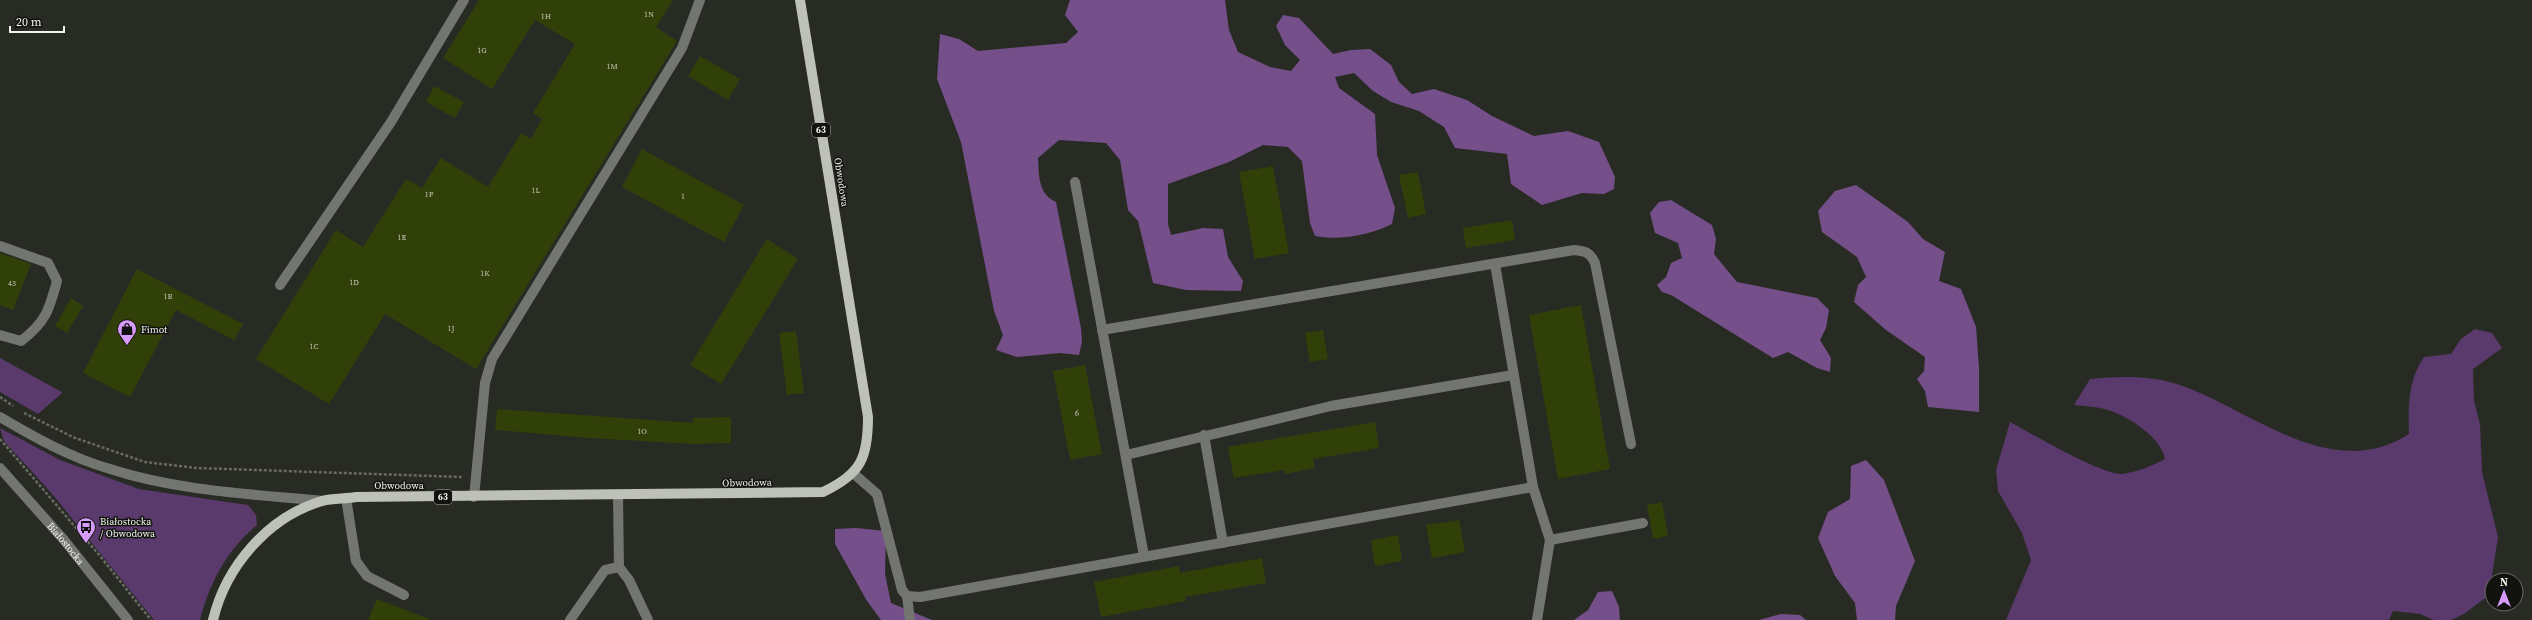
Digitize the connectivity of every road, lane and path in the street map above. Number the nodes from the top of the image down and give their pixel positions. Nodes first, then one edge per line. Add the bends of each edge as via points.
1 (464, 0) edge
2 (700, 0) edge
3 (800, 0) edge
4 (1075, 182) dead end
5 (0, 246) edge
6 (1495, 264) junction
7 (280, 286) dead end
8 (1102, 330) junction
9 (0, 335) edge
10 (1513, 375) junction
11 (0, 398) edge
12 (0, 417) edge
13 (1204, 435) junction
14 (0, 439) edge
15 (1631, 444) dead end
16 (1126, 455) junction
17 (0, 468) edge
18 (853, 473) junction
19 (476, 477) junction
20 (1533, 487) junction
21 (618, 495) junction
22 (474, 497) junction
23 (346, 498) junction
24 (323, 501) junction
25 (1643, 523) dead end
26 (1550, 540) junction
27 (1223, 543) junction
28 (1144, 556) junction
29 (619, 567) junction
30 (404, 595) dead end
31 (907, 596) junction
32 (128, 620) edge
33 (151, 620) edge
34 (213, 620) edge
35 (570, 620) edge
36 (648, 620) edge
37 (910, 620) edge
38 (1537, 620) edge

1 - 7 street via 391,122
2 - 19 street via 682,48 492,359 485,383
3 - 18 main road, Obwodowa / 63 via 868,417 868,444 863,459
4 - 8 street
5 - 9 street via 48,263 57,281 50,306 38,328 21,341
6 - 8 street
6 - 10 street
6 - 15 street via 1574,250 1592,255
8 - 16 street
10 - 13 street via 1331,406
10 - 20 street
11 - 19 path via 18,410 75,438 145,462 197,468 429,478
12 - 24 street via 34,437 109,469 195,488
13 - 16 street
13 - 27 street
14 - 33 path
16 - 28 street
17 - 32 street, Białostocka via 64,540
18 - 21 main road, Obwodowa / 63 via 823,492
18 - 31 street via 877,494 902,590
19 - 22 street
20 - 26 street
20 - 27 street
21 - 22 main road, Obwodowa / 63
21 - 29 street
22 - 23 main road, Obwodowa / 63
23 - 24 main road, Obwodowa / 63
23 - 30 street via 356,561 367,576
24 - 34 main road, Obwodowa / 63 via 294,513 252,545 232,573 217,603
25 - 26 street
26 - 38 street
27 - 28 street
28 - 31 street via 933,596
29 - 35 street via 605,570
29 - 36 street via 629,580
31 - 37 street

